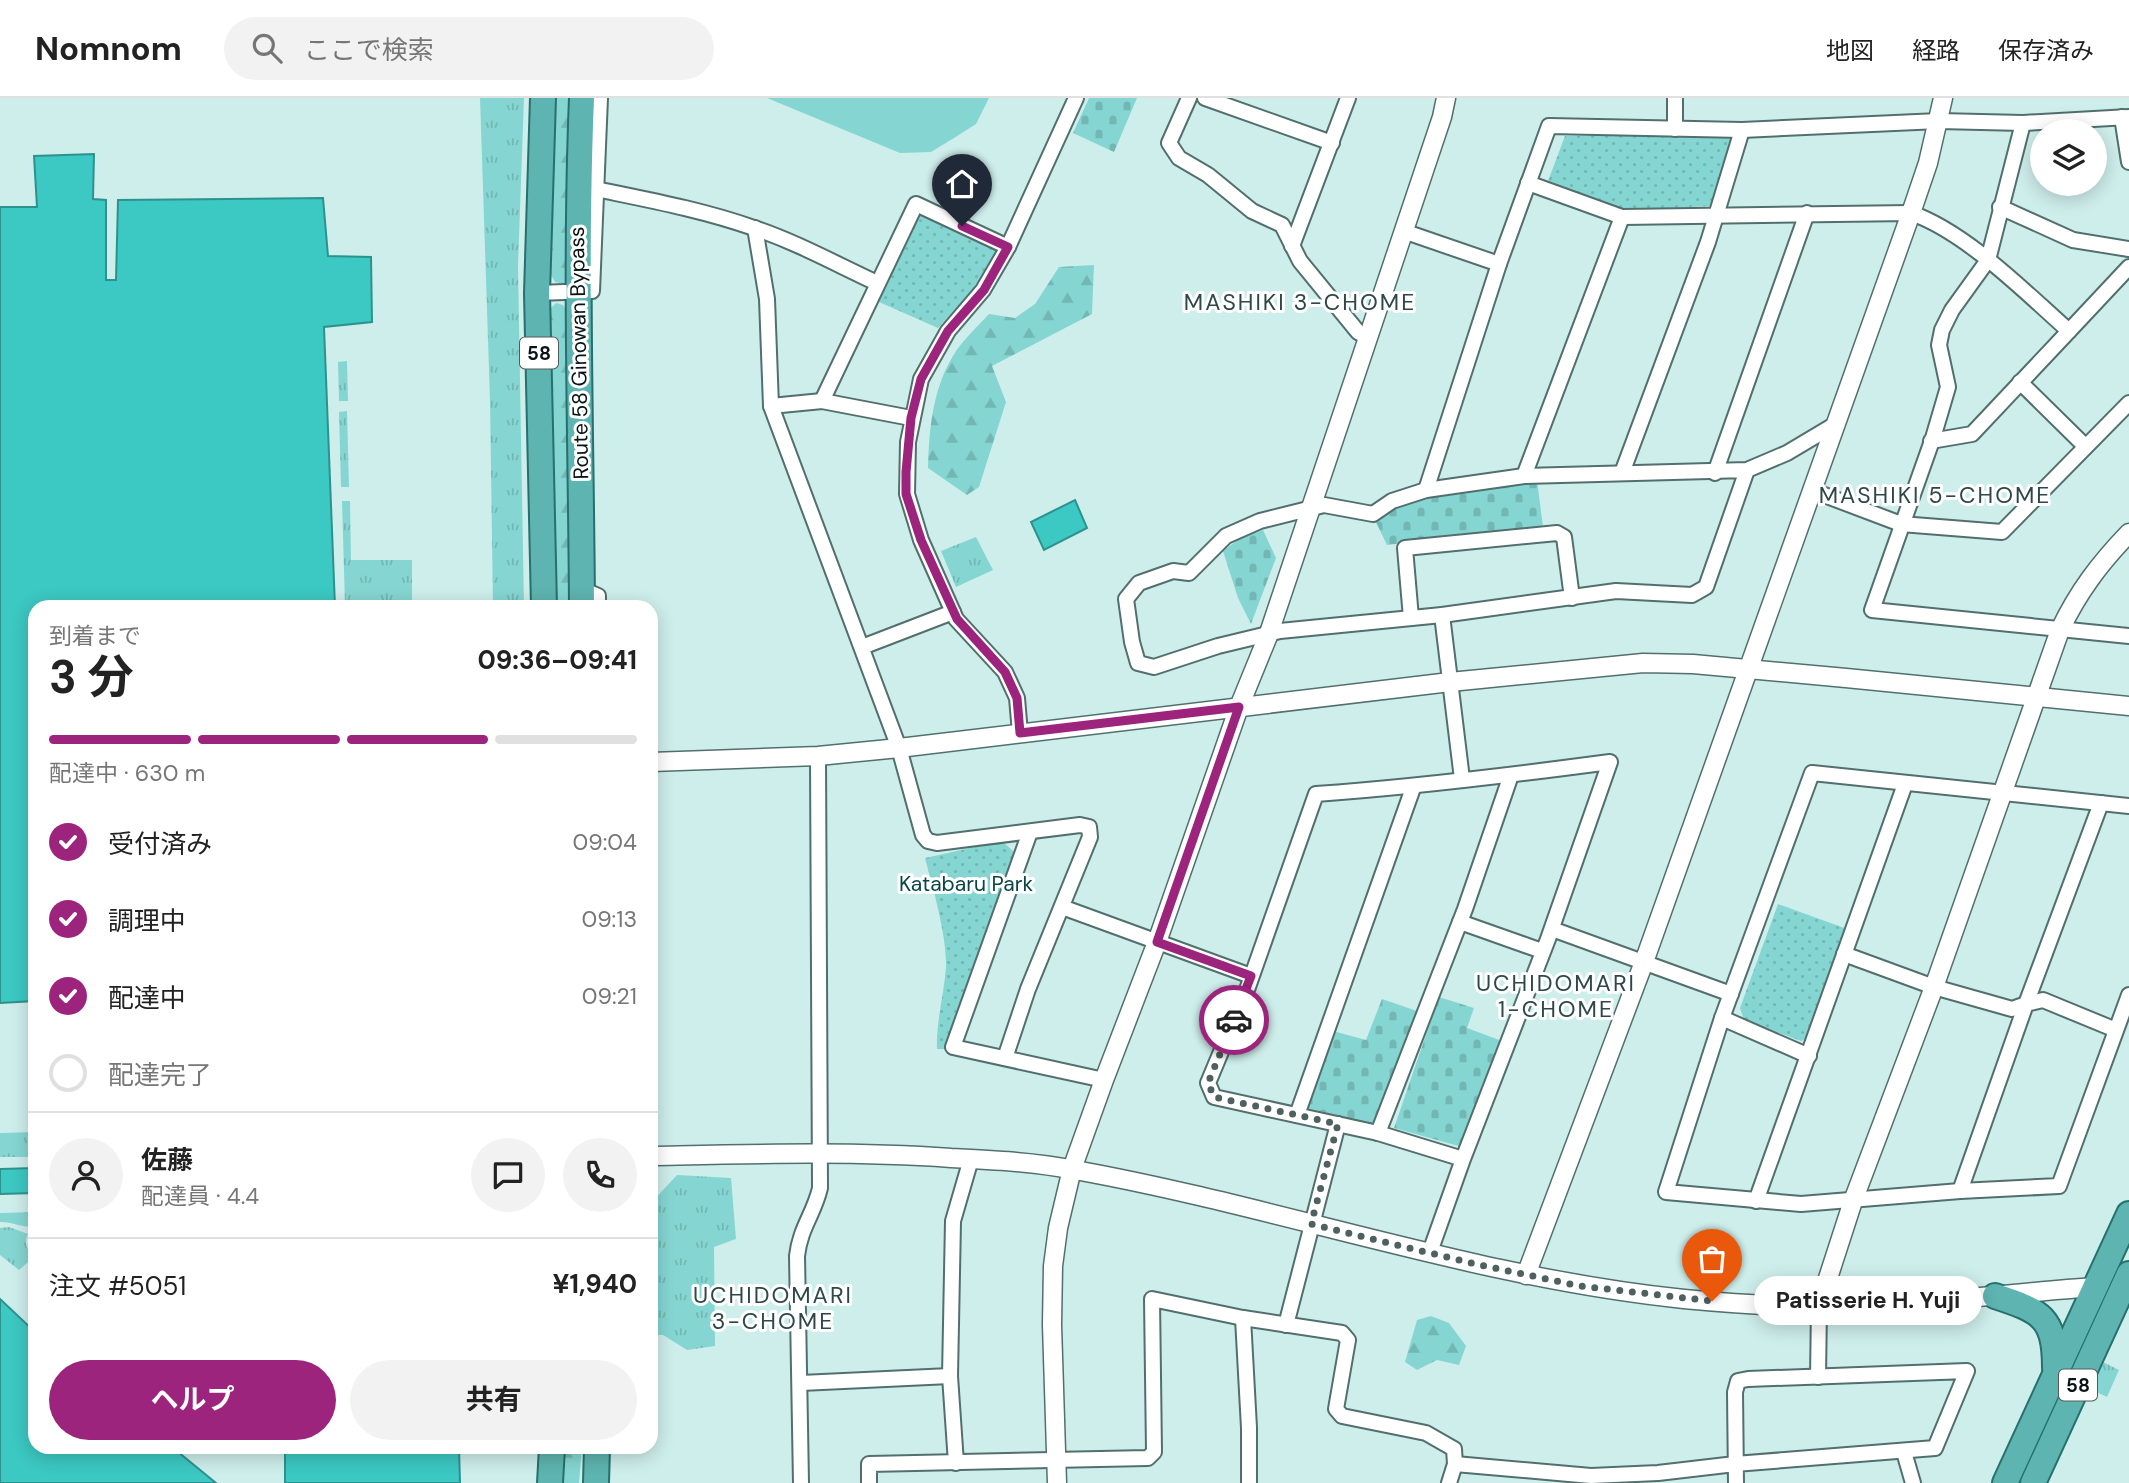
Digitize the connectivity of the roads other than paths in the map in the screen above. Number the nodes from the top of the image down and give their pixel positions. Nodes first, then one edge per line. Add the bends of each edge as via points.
1 (543, 98) edge
2 (582, 98) edge
3 (600, 98) edge
4 (1076, 98) edge
5 (1189, 98) edge
6 (1205, 98) edge
7 (1348, 98) edge
8 (1446, 98) edge
9 (1675, 98) edge
10 (1943, 98) edge
11 (2126, 117) edge
12 (1939, 121) junction
13 (2023, 123) junction
14 (1675, 129) junction
15 (1742, 130) junction
16 (1332, 143) junction
17 (2129, 162) edge
18 (1528, 183) junction
19 (596, 189) junction
20 (2000, 207) junction
21 (1807, 213) junction
22 (1911, 213) junction
23 (1716, 214) junction
24 (1622, 216) junction
25 (755, 228) junction
26 (1406, 232) junction
27 (1292, 246) junction
28 (1008, 247) junction
29 (2129, 249) edge
30 (1989, 260) junction
31 (1499, 264) junction
32 (2129, 267) edge
33 (877, 284) junction
34 (578, 292) junction
35 (537, 293) junction
36 (2069, 331) junction
37 (1368, 338) junction
38 (2021, 382) junction
39 (822, 401) junction
40 (2129, 403) edge
41 (771, 406) junction
42 (911, 418) junction
43 (1834, 425) junction
44 (1931, 441) junction
45 (2085, 446) junction
46 (1747, 470) junction
47 (1622, 473) junction
48 (1715, 473) junction
49 (1524, 476) junction
50 (1811, 489) junction
51 (1426, 490) junction
52 (1312, 506) junction
53 (1901, 524) junction
54 (2129, 533) edge
55 (1572, 597) junction
56 (544, 600) edge
57 (588, 600) edge
58 (953, 612) junction
59 (1443, 615) junction
60 (1411, 618) junction
61 (2060, 630) junction
62 (1268, 636) junction
63 (2129, 636) edge
64 (862, 647) junction
65 (1747, 669) junction
66 (1450, 682) junction
67 (2037, 697) junction
68 (2129, 706) edge
69 (1239, 707) junction
70 (1020, 733) junction
71 (899, 748) junction
72 (818, 756) junction
73 (658, 762) edge
74 (1511, 775) junction
75 (1462, 779) junction
76 (1905, 784) junction
77 (1413, 788) junction
78 (2001, 793) junction
79 (2101, 803) junction
80 (2129, 806) edge
81 (1030, 832) junction
82 (1062, 907) junction
83 (1460, 922) junction
84 (1552, 929) junction
85 (1157, 942) junction
86 (1542, 951) junction
87 (1844, 954) junction
88 (1644, 962) junction
89 (1251, 976) junction
90 (1934, 987) junction
91 (1731, 994) junction
92 (2129, 995) edge
93 (2026, 1004) junction
94 (1722, 1018) junction
95 (2116, 1030) junction
96 (1809, 1056) junction
97 (1005, 1058) junction
98 (1104, 1080) junction
99 (1297, 1115) junction
100 (1338, 1124) junction
101 (1378, 1133) junction
102 (819, 1153) junction
103 (658, 1156) edge
104 (971, 1159) junction
105 (1463, 1159) junction
106 (1072, 1169) junction
107 (1960, 1191) junction
108 (1853, 1201) junction
109 (1756, 1202) junction
110 (2129, 1214) edge
111 (1311, 1224) junction
112 (1430, 1252) junction
113 (2129, 1274) edge
114 (1526, 1275) junction
115 (2094, 1287) junction
116 (1995, 1296) junction
117 (1819, 1306) junction
118 (1243, 1318) junction
119 (1286, 1325) junction
120 (2055, 1372) junction
121 (950, 1376) junction
122 (1818, 1377) junction
123 (801, 1384) junction
124 (1904, 1452) junction
125 (552, 1454) edge
126 (597, 1454) edge
127 (1057, 1460) junction
128 (956, 1463) junction
129 (1455, 1464) junction
130 (1735, 1464) junction
131 (550, 1483) edge
132 (596, 1483) edge
133 (801, 1483) edge
134 (869, 1483) edge
135 (1057, 1483) edge
136 (1248, 1483) edge
137 (1449, 1483) edge
138 (1736, 1483) edge
139 (1913, 1483) edge
140 (2005, 1483) edge
141 (2033, 1483) edge

1 - 35 highway, Route 58 Ginowan Bypass / 58
2 - 34 highway, Route 58 Ginowan Bypass / 58
3 - 19 street
4 - 28 street
5 - 27 street via 1169,143 1179,158 1252,211 1282,225
6 - 16 street
7 - 16 street
8 - 26 street
9 - 14 street
10 - 12 street
11 - 13 street
11 - 17 street
12 - 13 street
12 - 15 street
12 - 22 street
13 - 20 street
14 - 15 street
14 - 18 street via 1549,126
15 - 23 street
16 - 27 street
18 - 24 street
18 - 31 street
19 - 25 street
19 - 34 street via 592,291
20 - 29 street via 2073,240
20 - 30 street
21 - 22 street
21 - 23 street
21 - 48 street
22 - 30 street via 1928,219
22 - 43 street
23 - 24 street
23 - 47 street
24 - 49 street
25 - 33 street
25 - 41 street via 767,299
26 - 31 street
26 - 37 street
27 - 37 street via 1358,332
28 - 33 street via 916,204
28 - 42 street via 984,290 935,350 921,379
30 - 36 street
30 - 44 street via 1942,330 1939,345 1948,387
31 - 51 street
32 - 36 street
33 - 39 street
34 - 35 street
34 - 57 highway, Route 58 Ginowan Bypass / 58
35 - 56 highway, Route 58 Ginowan Bypass / 58
36 - 38 street
37 - 52 street
38 - 44 street via 1972,434
38 - 45 street
39 - 41 street
39 - 42 street
40 - 45 street
41 - 64 street
42 - 58 street via 906,494
43 - 46 street
43 - 50 street
44 - 53 street
45 - 53 street via 2002,532
46 - 48 street
46 - 55 street via 1706,587 1692,595 1616,591
47 - 48 street
47 - 49 street
49 - 51 street
50 - 53 street
50 - 65 street
51 - 52 street via 1392,501 1373,514
52 - 62 street
52 - 62 street via 1226,536 1189,573 1173,571 1139,583 1126,600 1138,663 1154,667
53 - 61 street via 1872,610
54 - 61 street via 2089,578
55 - 59 street
55 - 60 street via 1564,537 1557,533 1405,548
58 - 64 street
58 - 70 street via 1005,672 1017,698
59 - 60 street
59 - 66 street
60 - 62 street
61 - 63 street
61 - 67 street
62 - 69 street
64 - 71 street
65 - 66 street via 1643,663
65 - 67 street
65 - 88 street
66 - 69 street
66 - 75 street
67 - 68 street
67 - 78 street
69 - 70 street
69 - 85 street
70 - 71 street
71 - 72 street
71 - 81 street via 928,841
72 - 73 street
72 - 102 street
74 - 75 street
74 - 83 street
74 - 84 street via 1610,762
75 - 77 street
76 - 78 street
76 - 87 street
76 - 91 street via 1812,773
77 - 89 street via 1316,794
77 - 99 street
78 - 79 street
78 - 90 street
79 - 80 street
79 - 93 street
81 - 82 street via 1080,825 1089,828 1090,837
81 - 97 street via 953,1047
82 - 85 street
82 - 97 street
83 - 86 street
83 - 101 street
84 - 86 street
84 - 88 street
85 - 89 street
85 - 98 street
86 - 105 street
87 - 90 street
87 - 96 street
88 - 91 street
88 - 114 street
89 - 99 street via 1208,1083 1214,1097
90 - 93 street via 2012,1009
90 - 108 street
91 - 94 street
92 - 95 street
93 - 95 street via 2043,1000
93 - 107 street
94 - 96 street
94 - 109 street via 1666,1192
95 - 107 street via 2059,1186
96 - 109 street
97 - 98 street
98 - 106 street
99 - 100 street
100 - 101 street
100 - 111 street
101 - 105 street
102 - 103 street
102 - 104 street
102 - 123 street via 820,1188 800,1236 797,1256
104 - 106 street
104 - 121 street via 953,1221
105 - 112 street
106 - 111 street
106 - 127 street via 1053,1266
107 - 108 street
108 - 109 street
108 - 117 street
110 - 115 highway, 58
111 - 112 street
111 - 119 street
112 - 114 street
113 - 141 highway, 58
114 - 117 street via 1685,1299
115 - 116 street
115 - 120 highway, 58
116 - 117 street
116 - 120 highway via 2026,1306 2045,1321 2055,1344
117 - 122 street
118 - 119 street
118 - 127 street via 1152,1299 1154,1452 1148,1458
118 - 136 street
119 - 129 street via 1342,1333 1348,1340 1336,1409 1342,1416 1426,1433 1454,1449
120 - 140 highway, 58
121 - 123 street
121 - 128 street
122 - 124 street via 1967,1371 1935,1448
122 - 130 street via 1738,1381
123 - 133 street
124 - 130 street
124 - 139 street
125 - 131 highway
126 - 132 highway
127 - 128 street
127 - 135 street
128 - 134 street via 869,1464
129 - 130 street via 1591,1476
129 - 137 street
130 - 138 street

